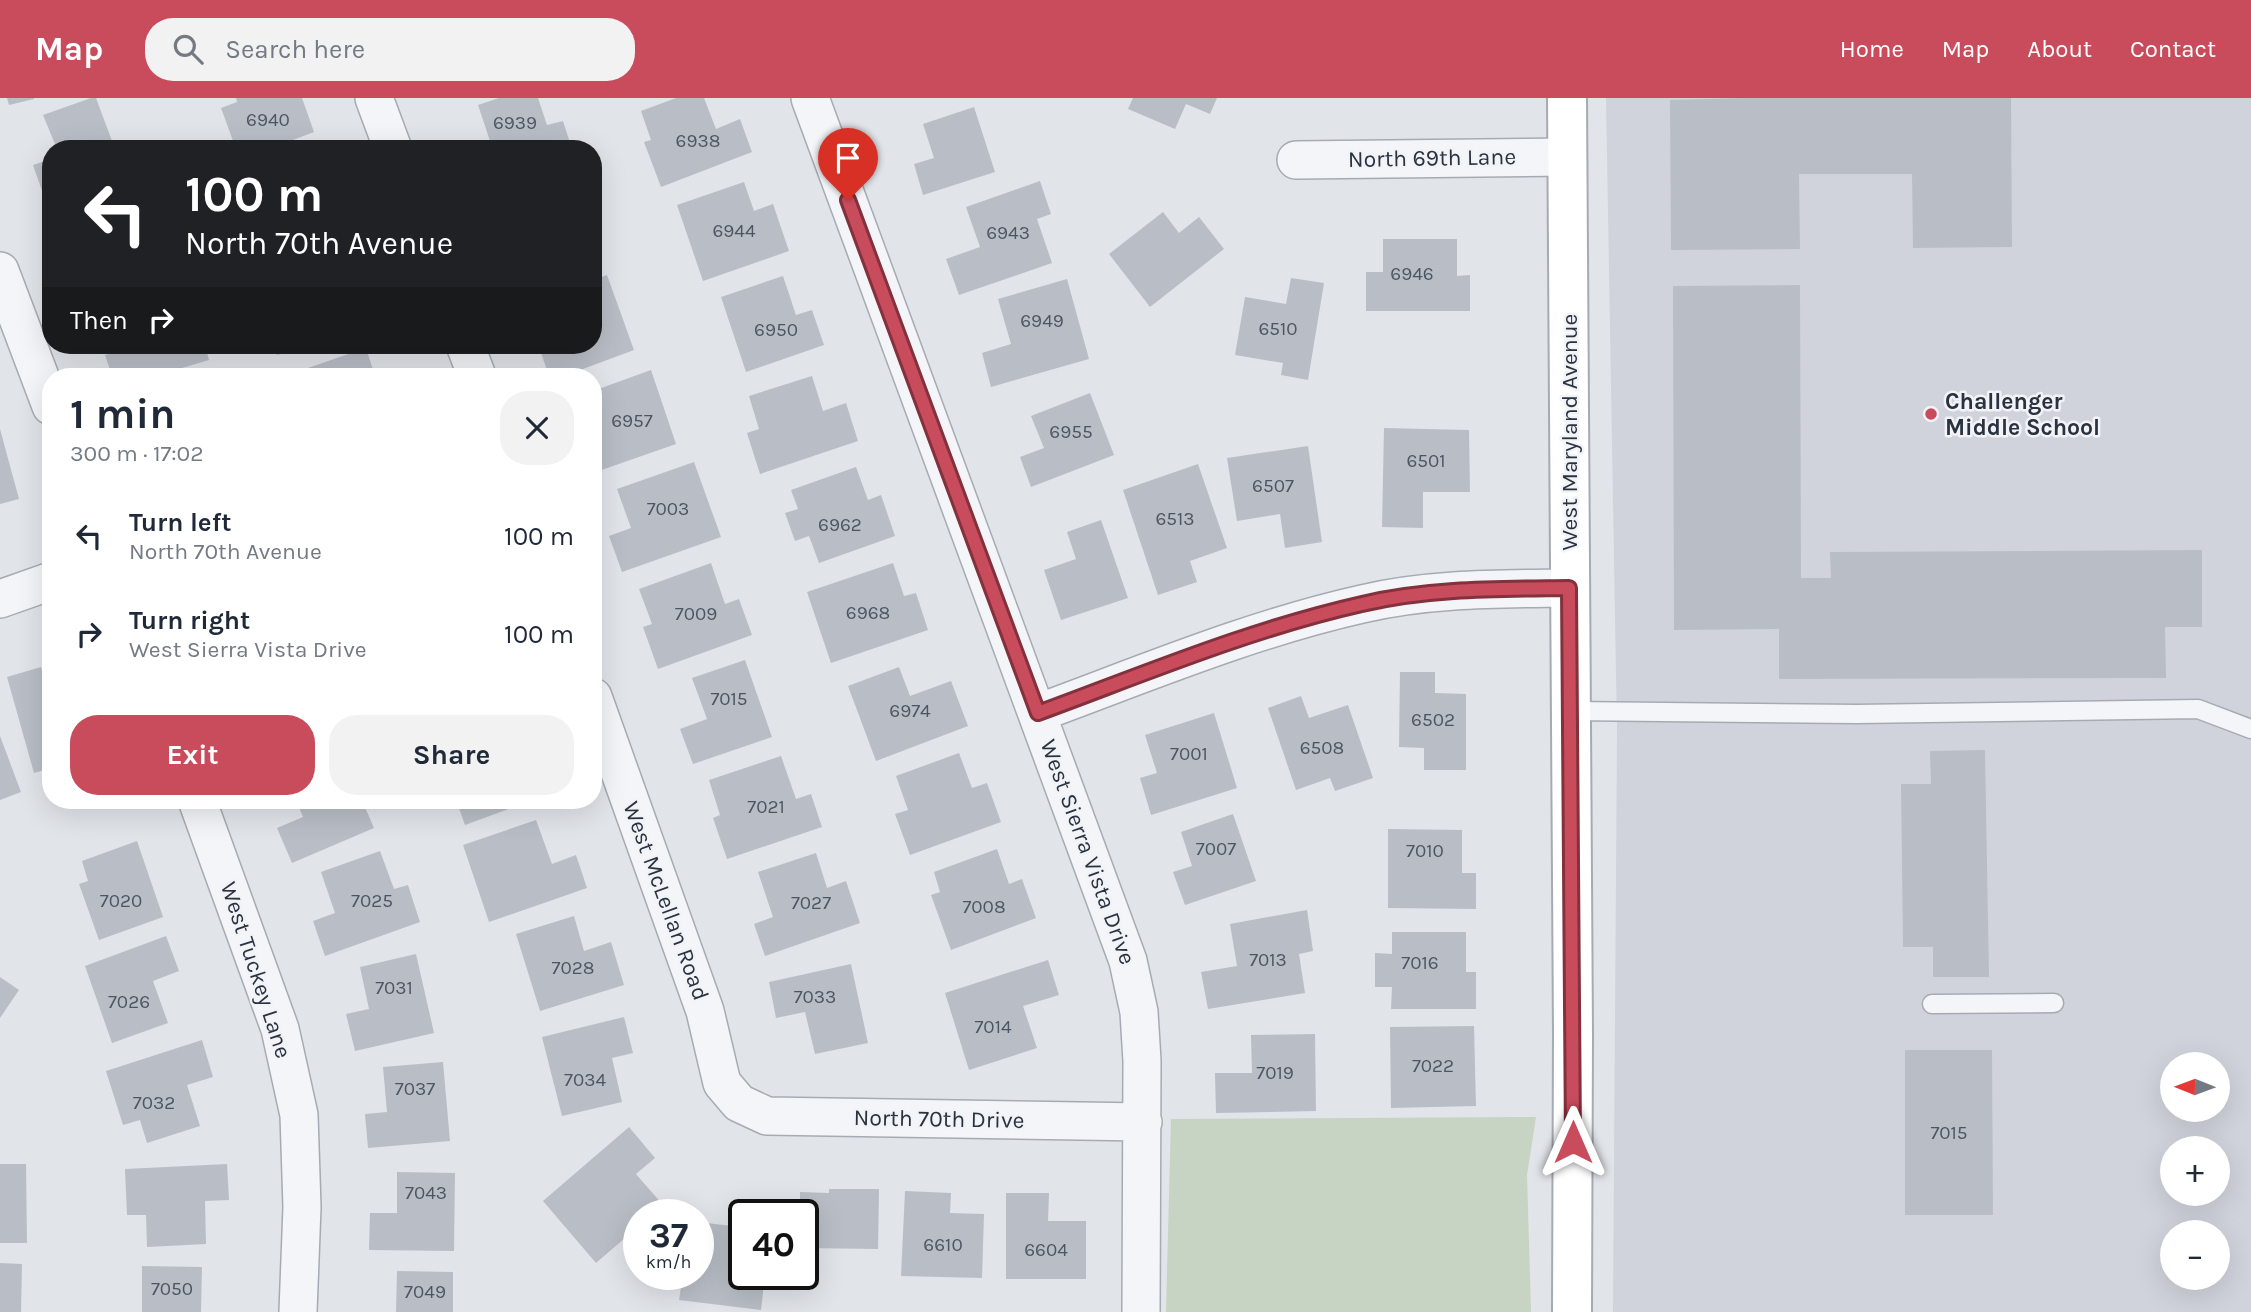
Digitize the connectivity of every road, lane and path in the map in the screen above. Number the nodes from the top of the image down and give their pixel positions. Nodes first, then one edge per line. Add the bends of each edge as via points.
1 (374, 98) edge
2 (810, 98) edge
3 (1567, 98) edge
4 (390, 140) edge
5 (1567, 157) junction
6 (1296, 160) dead end
7 (0, 271) edge
8 (42, 382) edge
9 (42, 584) edge
10 (1569, 588) junction
11 (0, 599) edge
12 (1570, 711) junction
13 (1038, 713) junction
14 (602, 722) edge
15 (2251, 729) edge
16 (200, 809) edge
17 (2054, 1003) dead end
18 (1932, 1004) dead end
19 (739, 1103) joint
20 (1143, 1122) junction
21 (298, 1312) edge
22 (1141, 1312) edge
23 (1572, 1312) edge

1 - 4 street
2 - 13 street, West Sierra Vista Drive
3 - 5 street, West Maryland Avenue
5 - 6 street, North 69th Lane
5 - 10 street, West Maryland Avenue
7 - 8 street
9 - 11 street
10 - 12 street, West Maryland Avenue
10 - 13 street via 1453,590 1363,603 1252,635
12 - 15 lane via 1857,714 2198,709
12 - 23 street, West Maryland Avenue
13 - 20 street, West Sierra Vista Drive via 1128,961 1139,1012
14 - 19 street, West McLellan Road via 705,1011 722,1083
16 - 21 street, West Tuckey Lane via 280,1030 299,1115
17 - 18 lane
19 - 20 street, North 70th Drive via 767,1116
20 - 22 street, West Sierra Vista Drive

